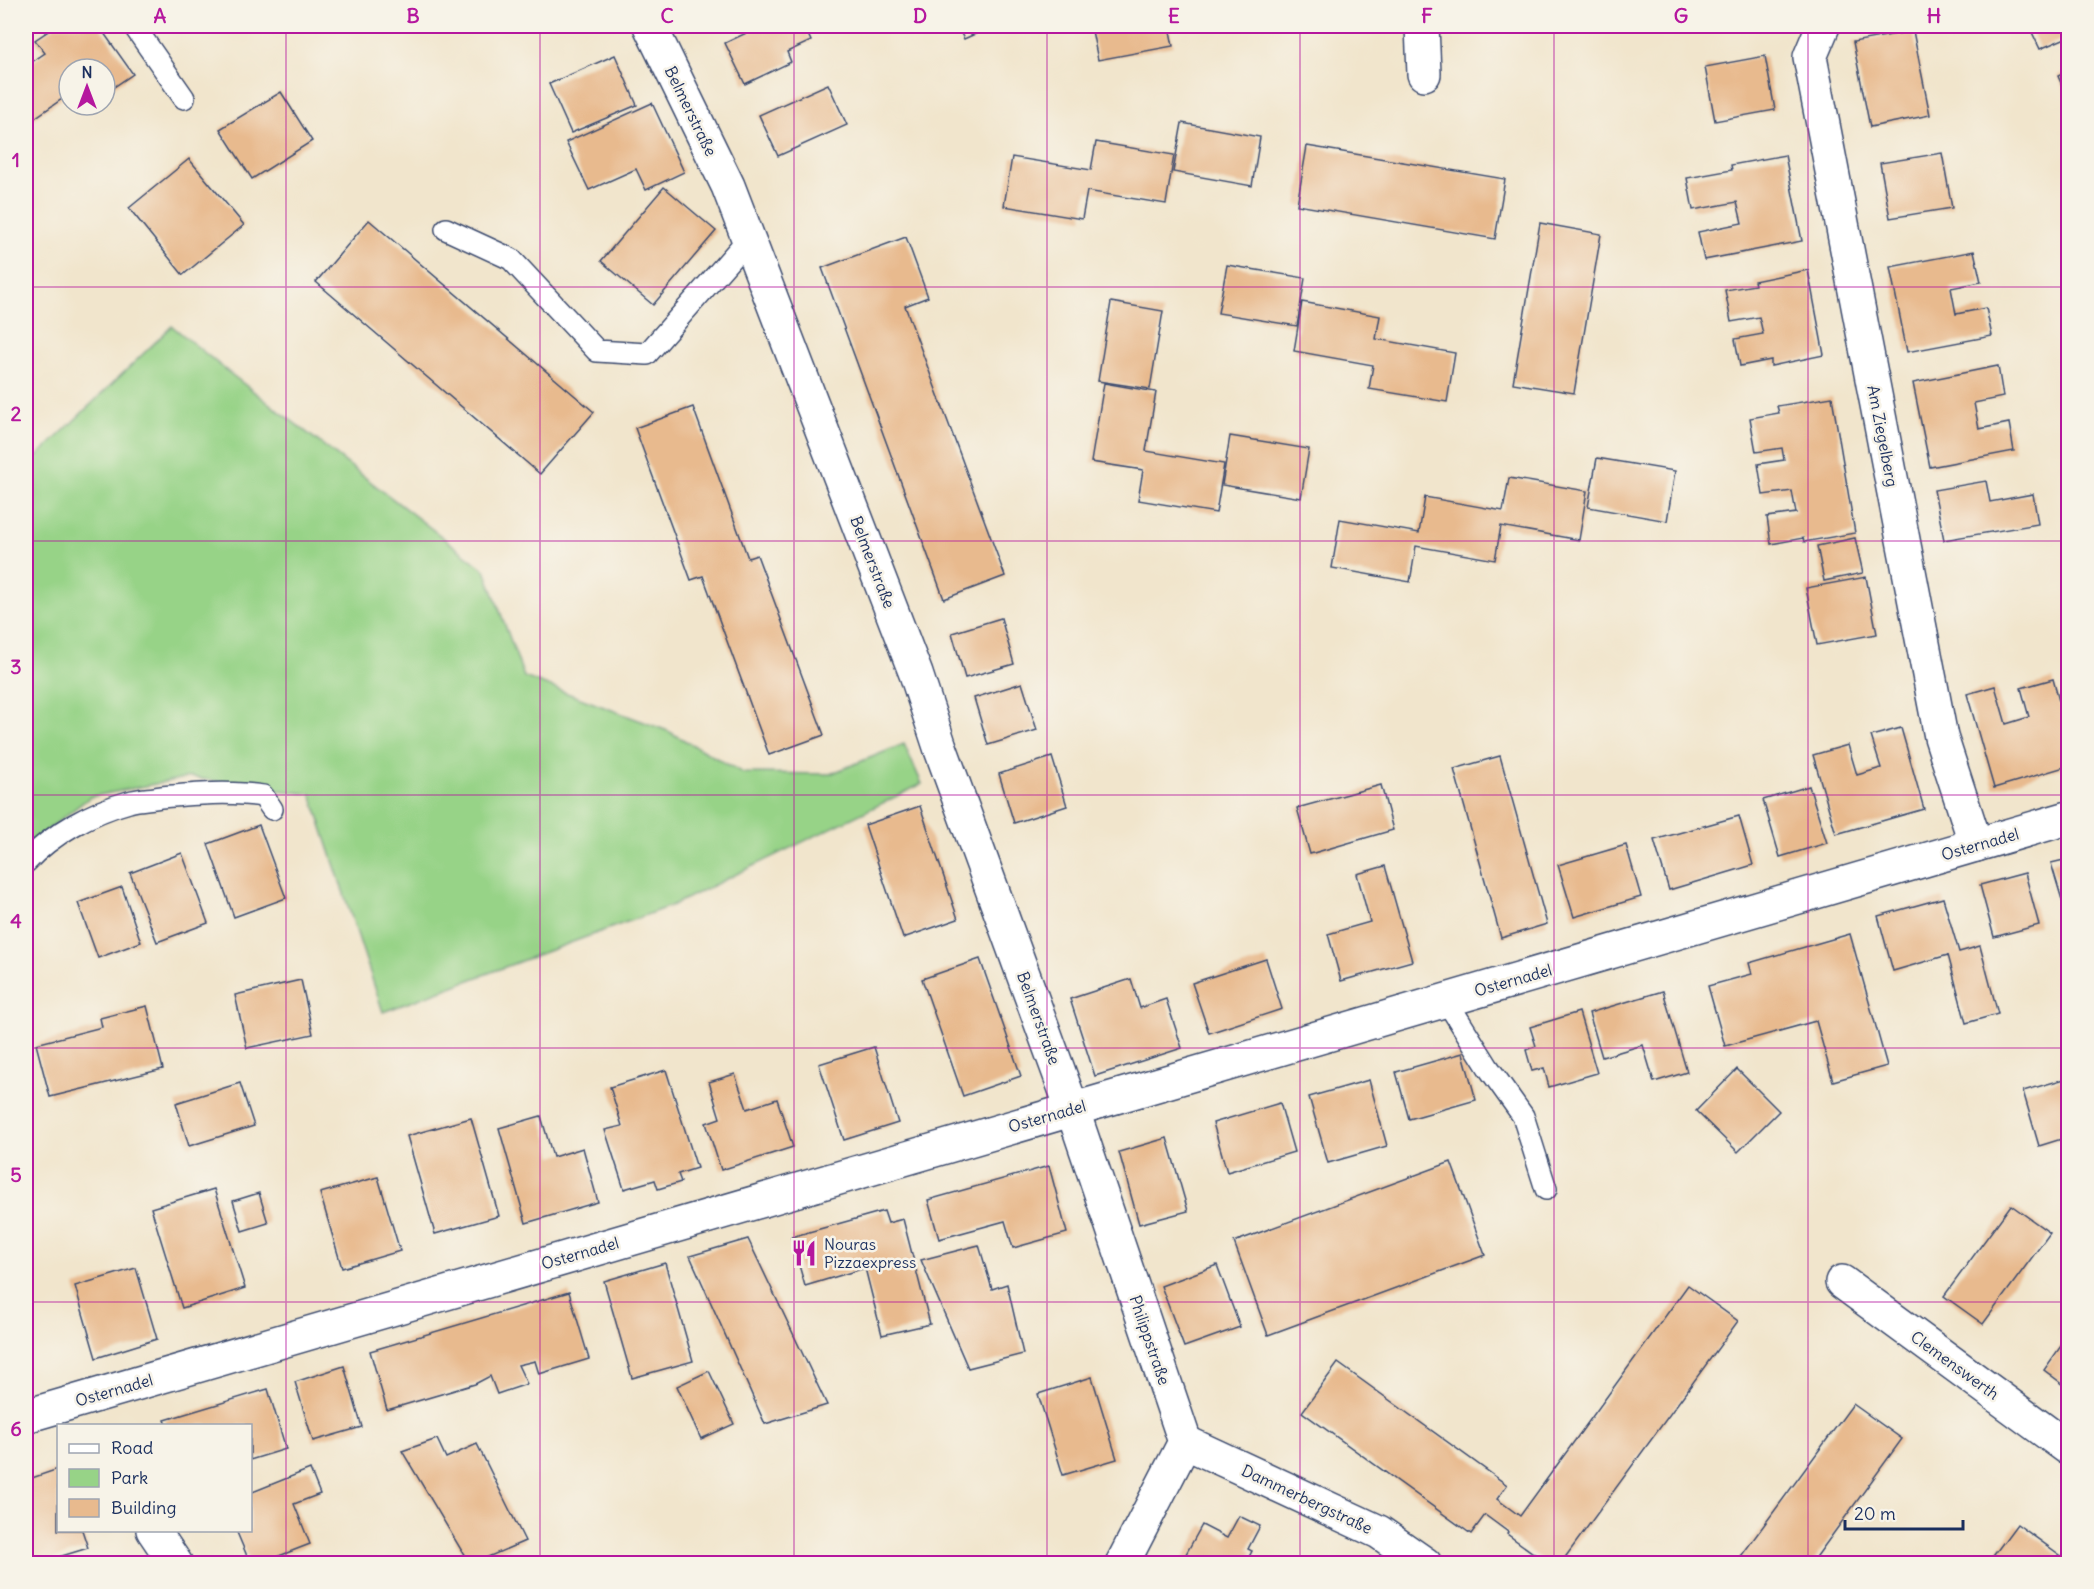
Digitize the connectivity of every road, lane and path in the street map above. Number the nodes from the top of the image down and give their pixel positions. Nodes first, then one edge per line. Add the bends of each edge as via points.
1 (134, 26) edge
2 (650, 26) edge
3 (1422, 26) edge
4 (1823, 26) edge
5 (1424, 74) dead end
6 (184, 98) dead end
7 (446, 230) dead end
8 (748, 239) junction
9 (272, 809) dead end
10 (2068, 818) edge
11 (1976, 845) junction
12 (26, 862) edge
13 (1446, 1000) junction
14 (1072, 1108) junction
15 (1546, 1190) dead end
16 (1842, 1282) dead end
17 (73, 1415) edge
18 (26, 1416) edge
19 (1185, 1442) junction
20 (2068, 1448) edge
21 (154, 1532) edge
22 (176, 1563) edge
23 (1122, 1563) edge
24 (1425, 1563) edge

1 - 6 lane
2 - 8 street, Belmerstraße via 728,186
3 - 5 street
4 - 11 street, Am Ziegelberg via 1810,57 1941,737
7 - 8 lane via 511,259 597,351 647,354
8 - 14 street, Belmerstraße via 916,674
9 - 12 lane via 263,796 238,792 130,801 88,818 38,849
10 - 11 street, Osternadel
11 - 13 street, Osternadel
13 - 14 street, Osternadel
13 - 15 lane via 1523,1116
14 - 17 street, Osternadel
14 - 19 street, Philippstraße
16 - 20 street, Clemenswerth
17 - 18 street, Osternadel
19 - 23 street
19 - 24 street, Dammerbergstraße via 1379,1532
21 - 22 street

